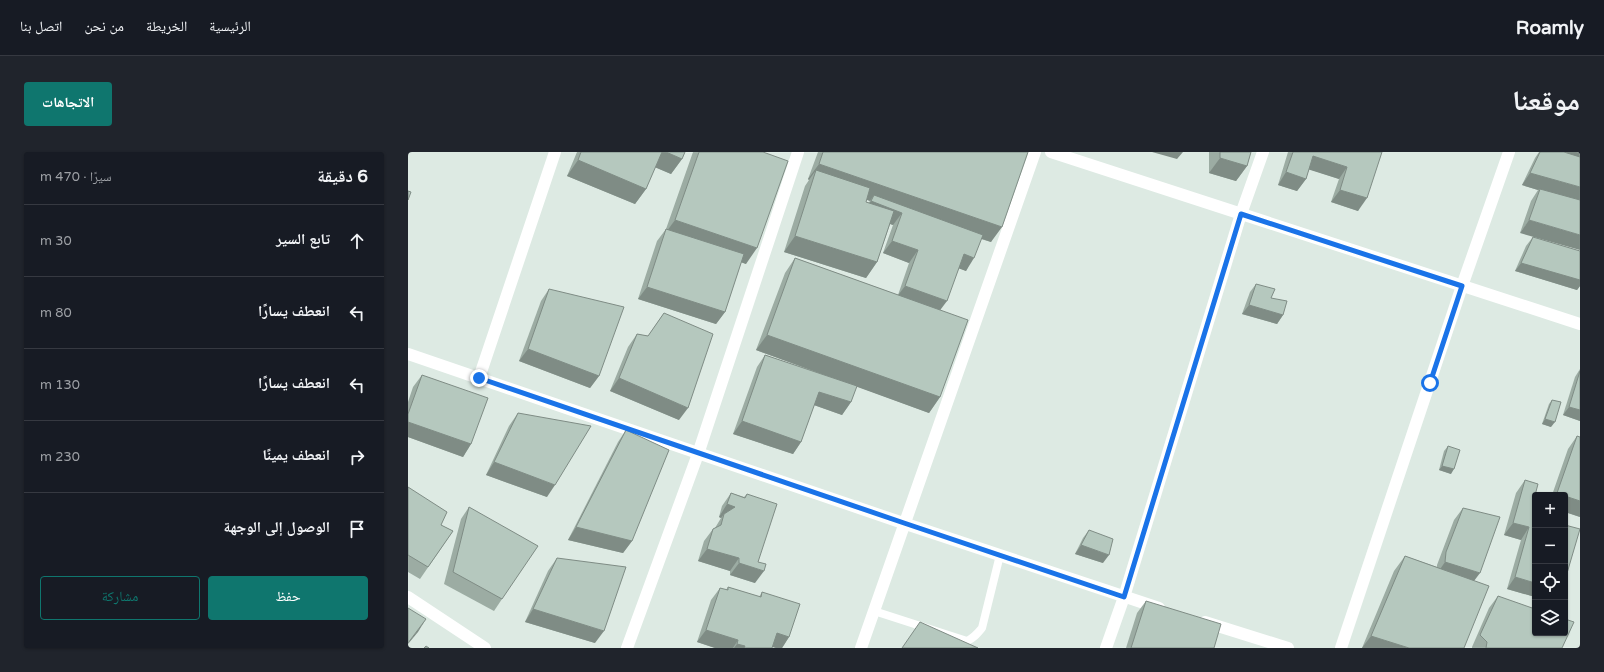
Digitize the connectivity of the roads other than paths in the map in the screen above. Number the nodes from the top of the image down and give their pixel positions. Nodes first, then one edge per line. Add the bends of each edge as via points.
1 (555, 152) edge
2 (798, 152) edge
3 (1035, 152) edge
4 (1051, 152) edge
5 (1262, 152) edge
6 (1509, 152) edge
7 (1241, 214) junction
8 (1462, 286) junction
9 (1580, 324) edge
10 (408, 354) edge
11 (479, 378) junction
12 (698, 454) junction
13 (904, 523) junction
14 (1000, 556) junction
15 (408, 597) edge
16 (1124, 597) junction
17 (874, 611) junction
18 (1169, 611) edge
19 (1192, 618) edge
20 (485, 648) edge
21 (627, 648) edge
22 (861, 648) edge
23 (1106, 648) edge
24 (1288, 648) edge
25 (1342, 648) edge

1 - 11 street
2 - 12 street
3 - 13 street
4 - 7 street
5 - 7 street
6 - 8 street
7 - 8 street
7 - 16 street
8 - 9 street
8 - 25 street
10 - 11 street
11 - 12 street
12 - 13 street
12 - 21 street
13 - 14 street
13 - 17 street
14 - 16 street
14 - 17 lane via 982,628 972,639 967,641
15 - 20 street
16 - 18 street
16 - 23 street
17 - 22 street
19 - 24 street

